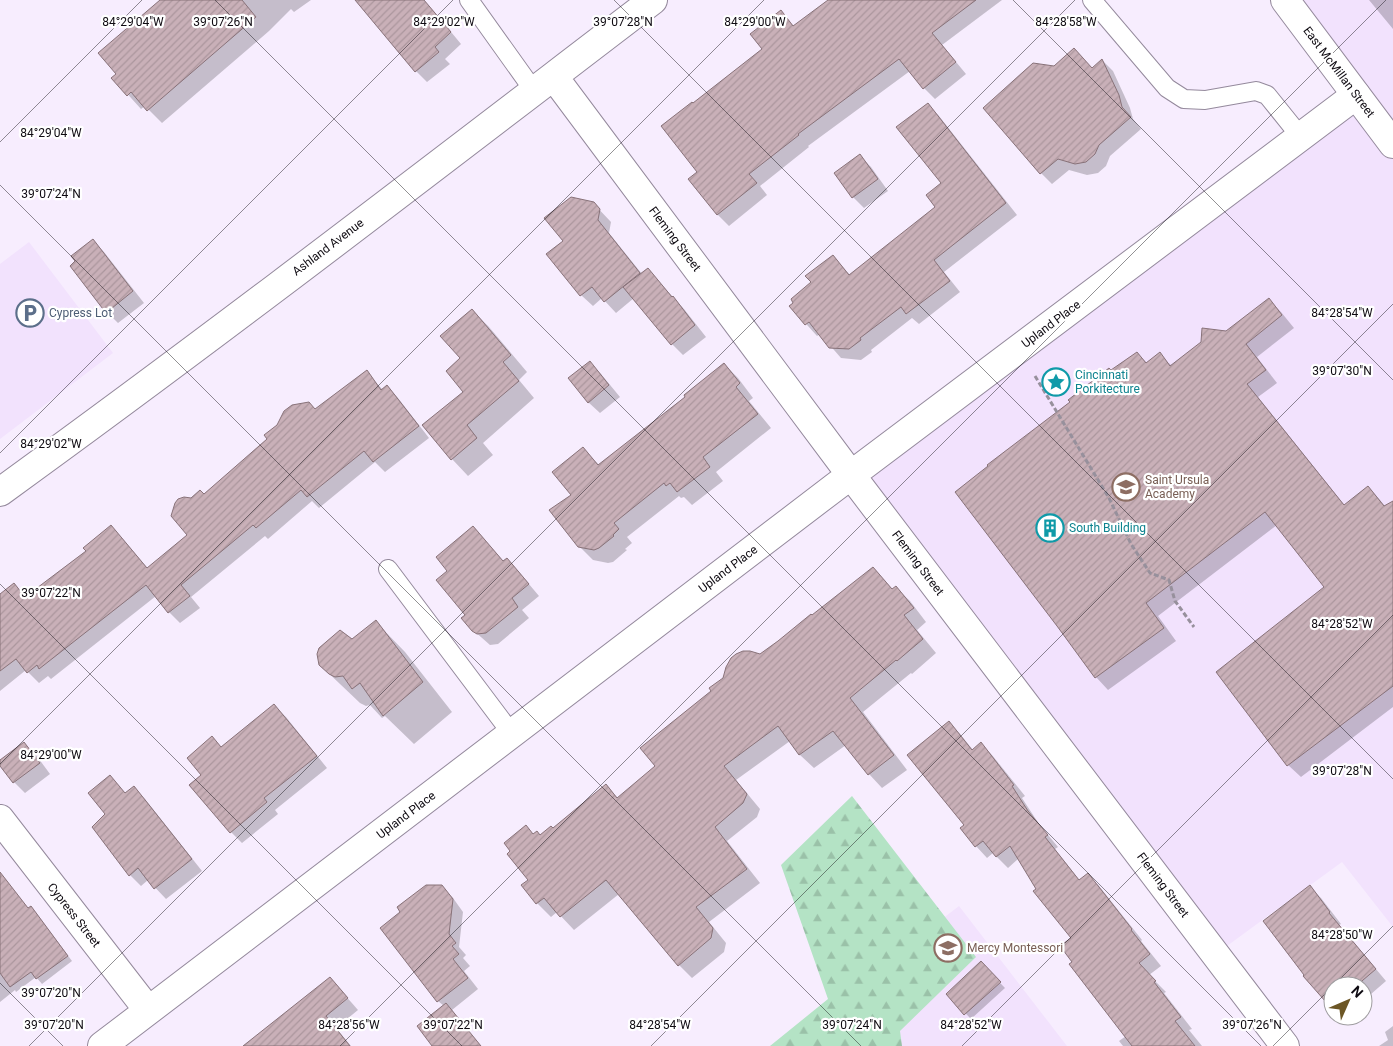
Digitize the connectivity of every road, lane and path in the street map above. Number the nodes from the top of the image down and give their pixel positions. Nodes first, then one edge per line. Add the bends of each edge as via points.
1 (469, 0) edge
2 (653, 0) edge
3 (1092, 0) edge
4 (1285, 0) edge
5 (544, 84) junction
6 (1356, 95) junction
7 (1300, 136) junction
8 (1393, 144) edge
9 (1035, 376) dead end
10 (851, 475) junction
11 (0, 492) edge
12 (388, 569) dead end
13 (1194, 627) dead end
14 (512, 734) junction
15 (0, 819) edge
16 (148, 1010) junction
17 (102, 1046) edge
18 (1285, 1046) edge

1 - 5 lane
2 - 5 street, Ashland Avenue
3 - 7 lane via 1167,88 1184,99 1205,100 1256,92 1267,95
4 - 6 street, East McMillan Street
5 - 10 street, Fleming Street
5 - 11 street, Ashland Avenue
6 - 7 street, Upland Place
6 - 8 street, East McMillan Street
7 - 10 street, Upland Place
9 - 13 path via 1109,498 1131,544 1150,573 1169,580 1175,601
10 - 14 street, Upland Place
10 - 18 street, Fleming Street
12 - 14 lane
14 - 16 street, Upland Place
15 - 16 street, Cypress Street
16 - 17 street, Upland Place

